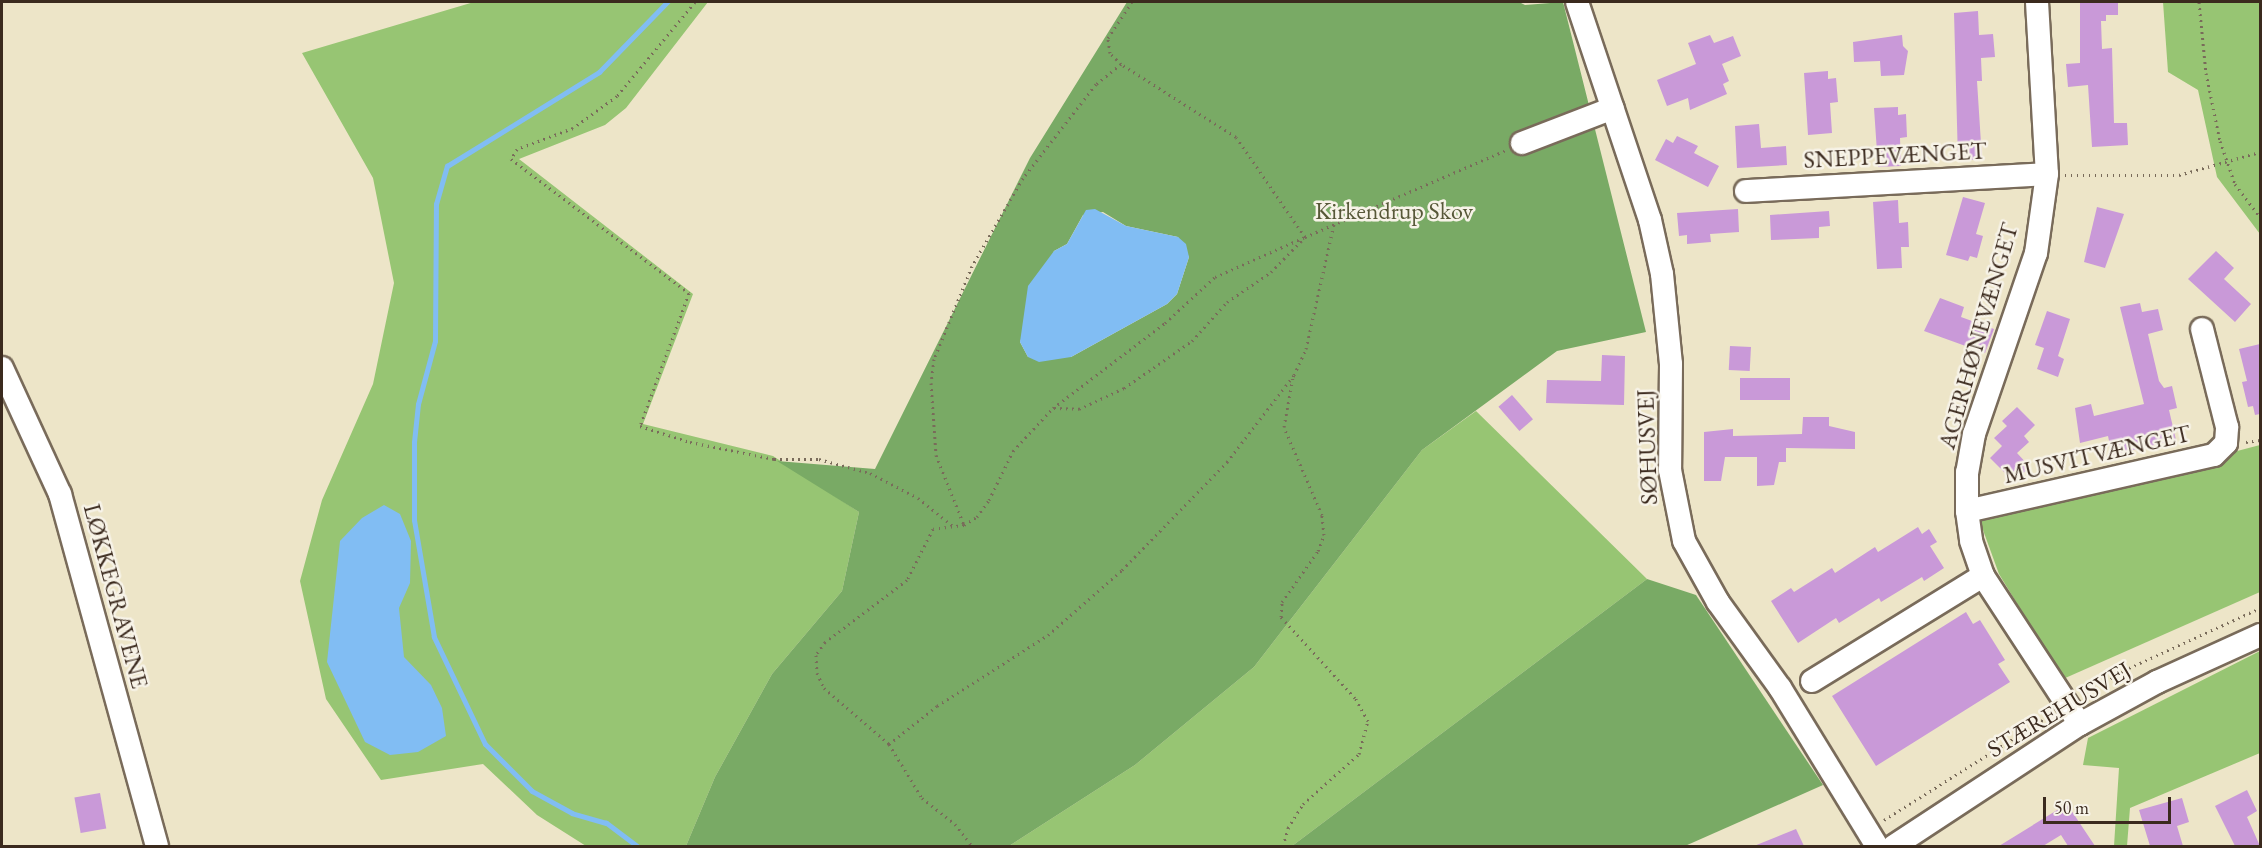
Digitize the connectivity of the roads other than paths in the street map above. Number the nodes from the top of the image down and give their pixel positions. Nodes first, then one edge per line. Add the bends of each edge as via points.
1 (1577, 2) edge
2 (2037, 2) edge
3 (1613, 108) junction
4 (1522, 143) road end
5 (2047, 174) junction
6 (1746, 191) dead end
7 (2202, 329) dead end
8 (2, 368) edge
9 (1967, 511) junction
10 (1983, 576) junction
11 (2260, 635) edge
12 (1812, 681) dead end
13 (2080, 724) junction
14 (157, 846) edge
15 (1877, 846) edge
16 (1894, 846) edge

1 - 3 street, SØHUSVEJ
2 - 5 street, AGERHØNEVÆNGET
3 - 4 street
3 - 15 street, SØHUSVEJ via 1650,220 1668,310 1670,470 1683,541 1718,602 1780,688
5 - 6 street, SNEPPEVÆNGET
5 - 9 street, AGERHØNEVÆNGET via 2036,253 1974,434 1967,472
7 - 9 street, MUSVITVÆNGET via 2227,427 2226,443 2214,455
8 - 14 street, LØKKEGRAVENE via 60,494
9 - 10 street, AGERHØNEVÆNGET via 1971,541
10 - 12 street
10 - 13 street, AGERHØNEVÆNGET
11 - 13 street, STÆREHUSVEJ via 2157,682
13 - 16 street, STÆREHUSVEJ

